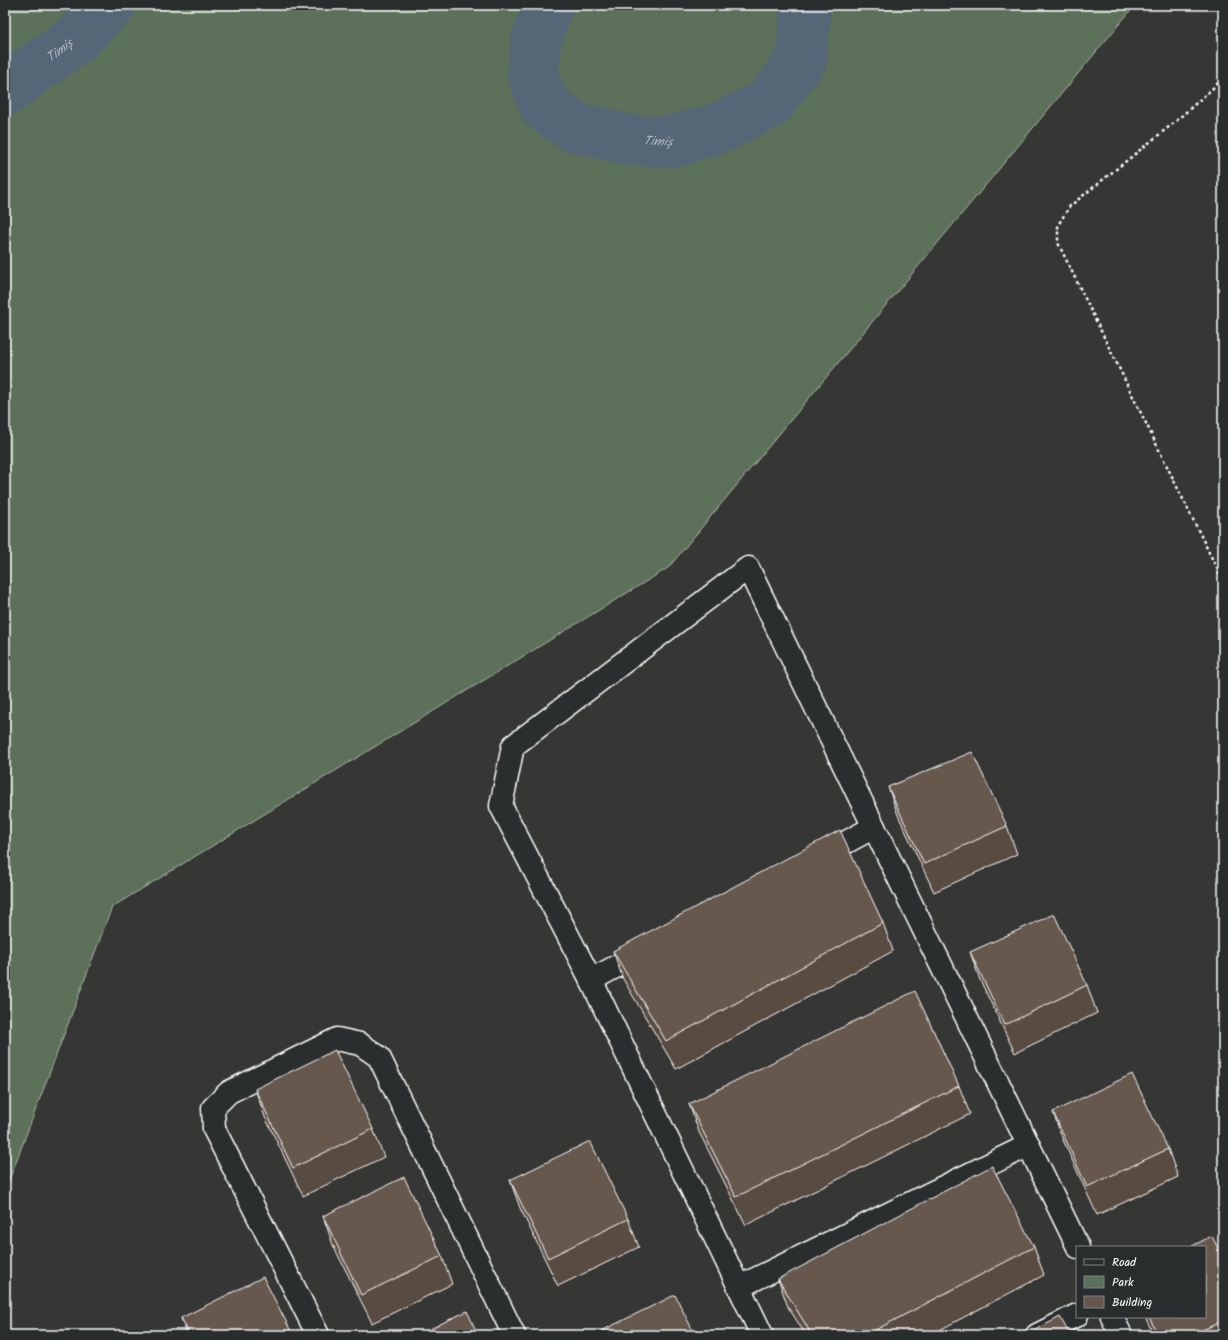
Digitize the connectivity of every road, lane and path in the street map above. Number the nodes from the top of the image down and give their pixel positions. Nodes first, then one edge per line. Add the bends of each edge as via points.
1 (1223, 79) edge
2 (1223, 581) edge
3 (874, 827) junction
4 (798, 868) edge
5 (660, 943) edge
6 (591, 980) junction
7 (1029, 1145) junction
8 (1078, 1246) edge
9 (739, 1287) junction
10 (1076, 1316) edge
11 (1112, 1318) edge
12 (318, 1335) edge
13 (514, 1335) edge
14 (762, 1335) edge
15 (1037, 1335) edge
16 (1121, 1335) edge

1 - 2 path via 1175,122 1070,206 1058,225 1058,243
3 - 4 street
3 - 6 street via 748,568 513,746 501,806
3 - 7 street
5 - 6 street
6 - 9 street
7 - 8 street
7 - 9 street
9 - 14 street
10 - 15 street
11 - 16 street
12 - 13 street via 214,1128 212,1108 229,1092 337,1039 360,1044 379,1056

